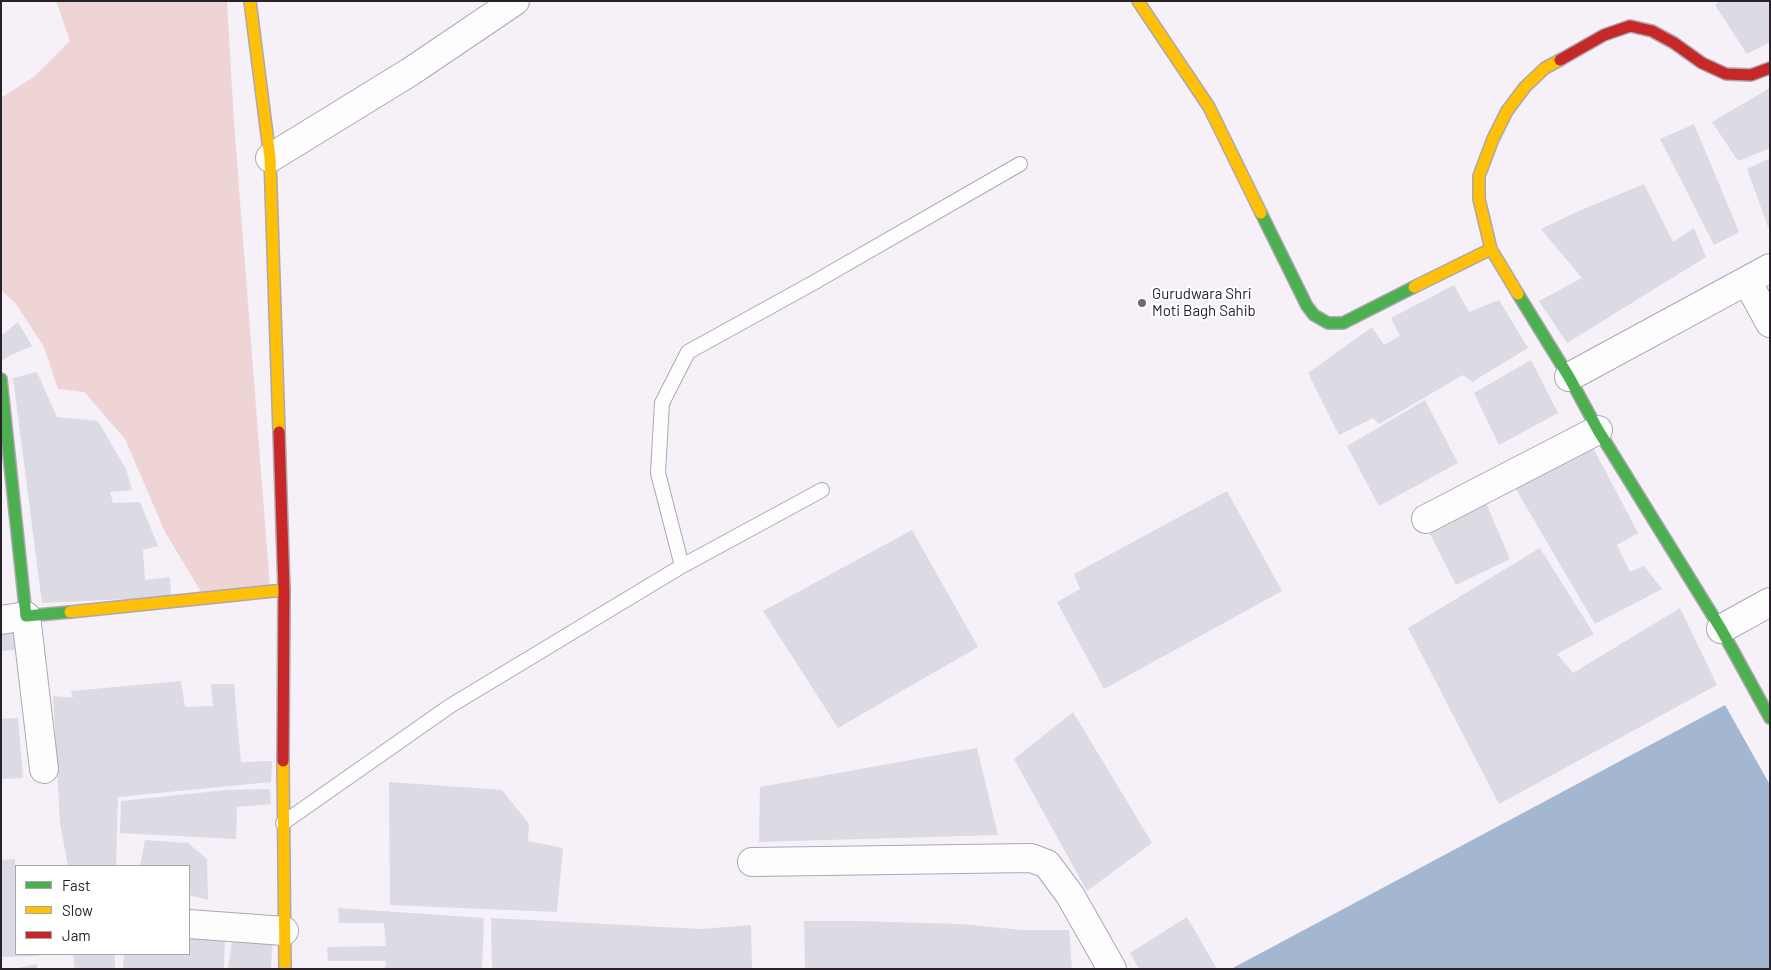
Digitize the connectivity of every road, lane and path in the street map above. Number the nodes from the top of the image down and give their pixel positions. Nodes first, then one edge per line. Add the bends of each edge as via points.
1 (250, 1) edge
2 (515, 1) edge
3 (1138, 1) edge
4 (1770, 68) edge
5 (270, 158) junction
6 (1020, 164) dead end
7 (1491, 249) junction
8 (1770, 268) edge
9 (1747, 281) junction
10 (1770, 323) edge
11 (1569, 378) junction
12 (1, 380) edge
13 (1598, 430) junction
14 (822, 490) dead end
15 (1426, 519) dead end
16 (682, 566) junction
17 (284, 590) junction
18 (1770, 602) edge
19 (14, 618) edge
20 (1721, 629) junction
21 (1770, 718) edge
22 (44, 769) dead end
23 (283, 822) junction
24 (752, 862) dead end
25 (190, 924) edge
26 (284, 931) junction
27 (285, 969) edge
28 (1112, 969) edge

1 - 5 street
2 - 5 street via 410,72
3 - 7 street via 1209,107 1314,315 1328,323 1343,323
4 - 7 street via 1751,75 1726,74 1702,63 1652,31 1630,26 1604,35 1545,68 1507,111 1480,176 1479,199
5 - 17 street
6 - 16 lane via 688,352 662,404 658,473
7 - 11 street
8 - 9 street
9 - 10 street
9 - 11 street
11 - 13 street
12 - 19 street
13 - 15 street
13 - 20 street
14 - 16 lane
16 - 23 lane via 450,706
17 - 19 street
17 - 23 street
18 - 20 street
19 - 22 street
20 - 21 street
23 - 26 street
24 - 28 street via 1031,858 1048,864 1070,895
25 - 26 street
26 - 27 street

